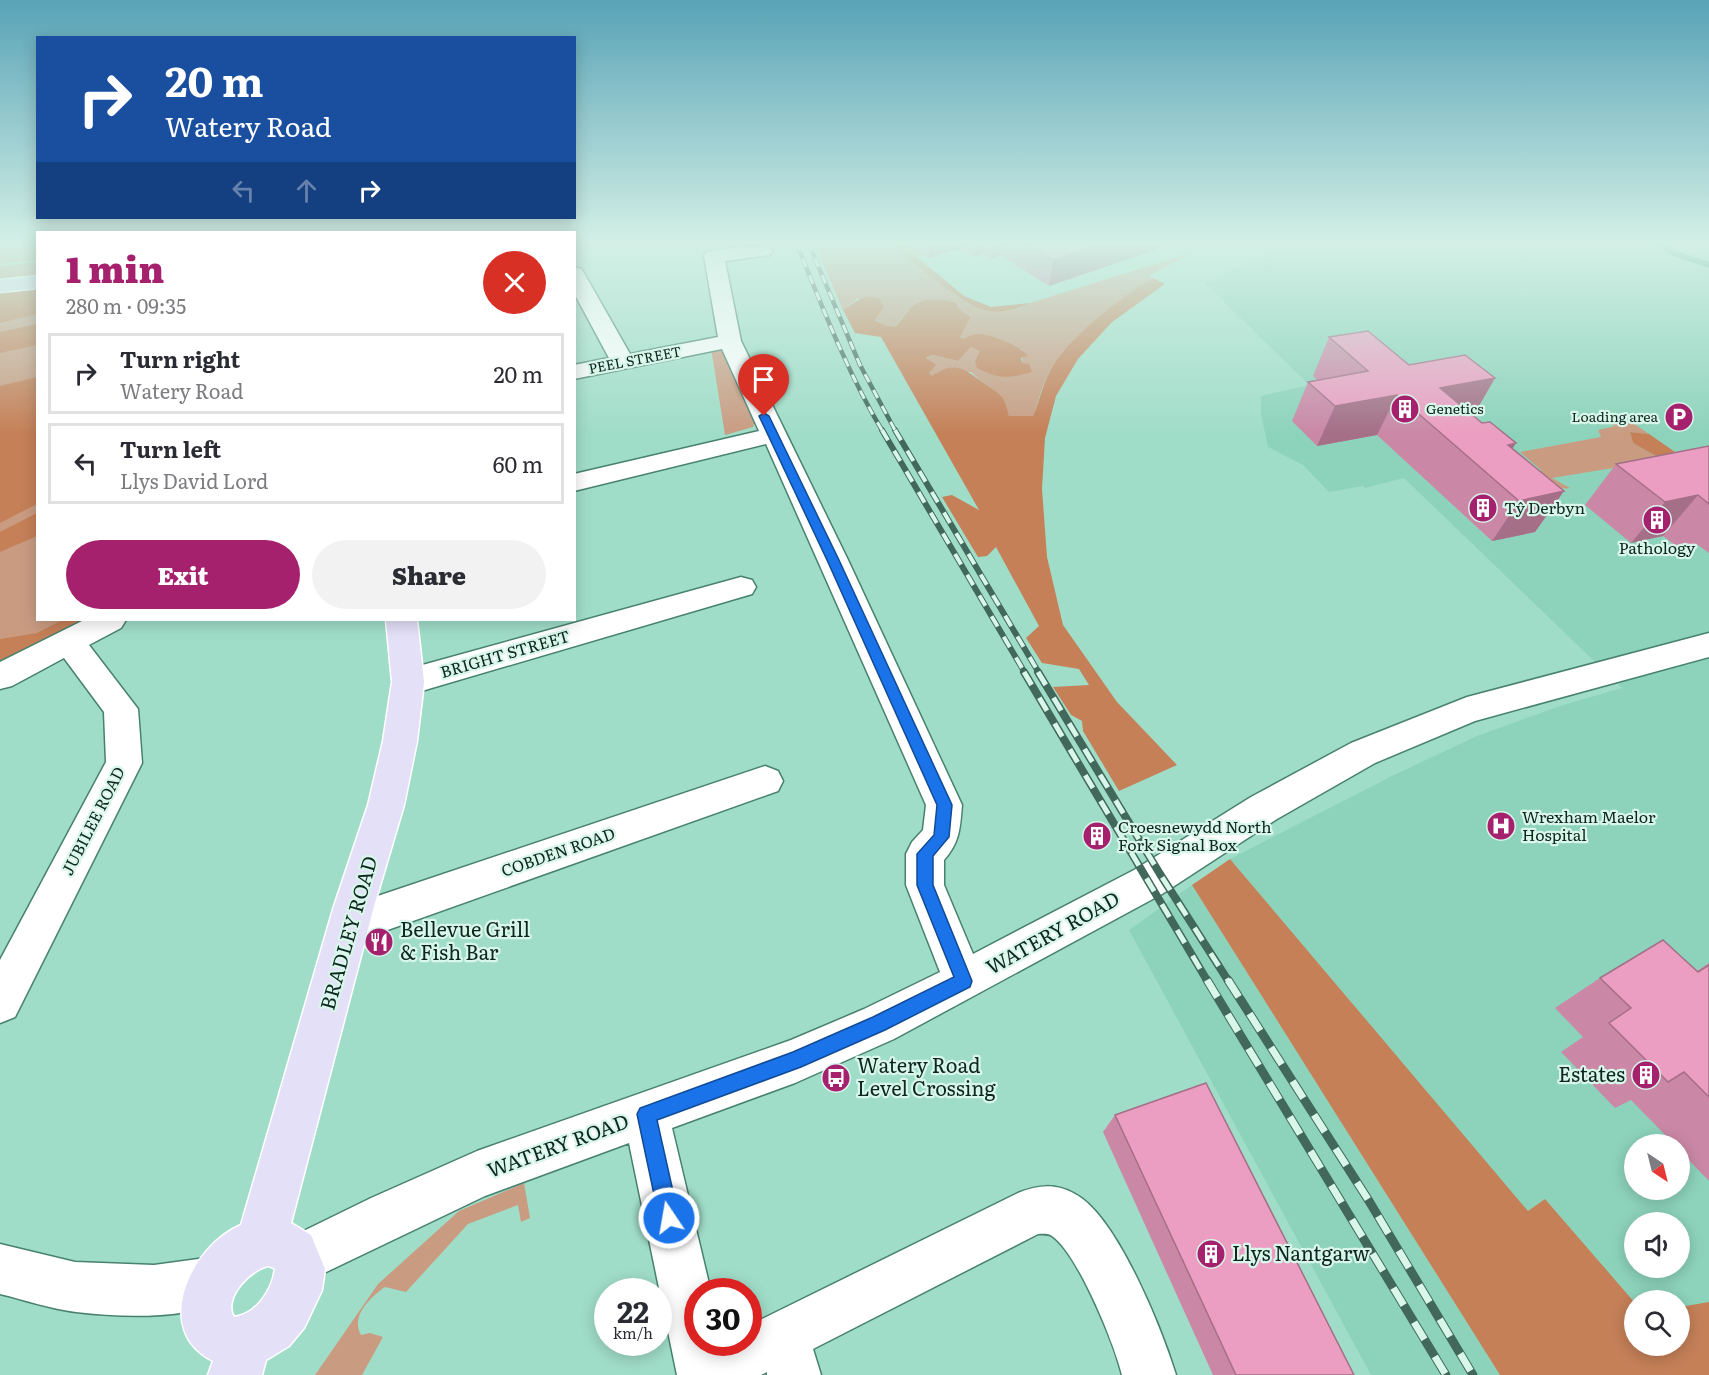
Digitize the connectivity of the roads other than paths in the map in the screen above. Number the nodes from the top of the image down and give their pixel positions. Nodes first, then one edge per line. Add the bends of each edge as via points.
1 (592, 306) edge
2 (723, 306) edge
3 (730, 341) junction
4 (623, 362) junction
5 (576, 372) edge
6 (772, 435) junction
7 (576, 483) edge
8 (741, 586) dead end
9 (108, 621) edge
10 (402, 621) edge
11 (70, 642) junction
12 (1709, 645) edge
13 (0, 677) edge
14 (408, 682) junction
15 (765, 781) dead end
16 (351, 924) junction
17 (964, 981) junction
18 (0, 1002) edge
19 (646, 1114) junction
20 (280, 1251) junction
21 (0, 1269) edge
22 (213, 1282) junction
23 (789, 1355) edge
24 (240, 1358) edge
25 (705, 1375) edge
26 (1149, 1375) edge

1 - 4 street
2 - 3 street
3 - 4 street, PEEL STREET
3 - 6 street
4 - 5 street, PEEL STREET
6 - 7 street
6 - 17 street via 944,805 941,837 925,854 925,885
8 - 14 street, BRIGHT STREET
9 - 11 street
10 - 14 main road, BRADLEY ROAD
11 - 13 street
11 - 18 street, JUBILEE ROAD via 121,709 124,763
12 - 17 street, WATERY ROAD via 1467,710 1363,753 1264,808 1148,882
14 - 16 main road, BRADLEY ROAD via 386,805
15 - 16 street, COBDEN ROAD
16 - 20 main road, BRADLEY ROAD
17 - 19 street, WATERY ROAD via 795,1061
19 - 20 street, WATERY ROAD via 477,1175 388,1215
19 - 25 street
20 - 22 main road via 234,1256
20 - 24 main road, BRADLEY ROAD via 300,1275 296,1292 288,1309
21 - 22 street via 75,1287 154,1290
22 - 24 main road via 207,1299 210,1329 218,1338 231,1343
23 - 25 street
23 - 26 street via 1035,1210 1059,1211 1078,1227 1108,1276 1135,1331

